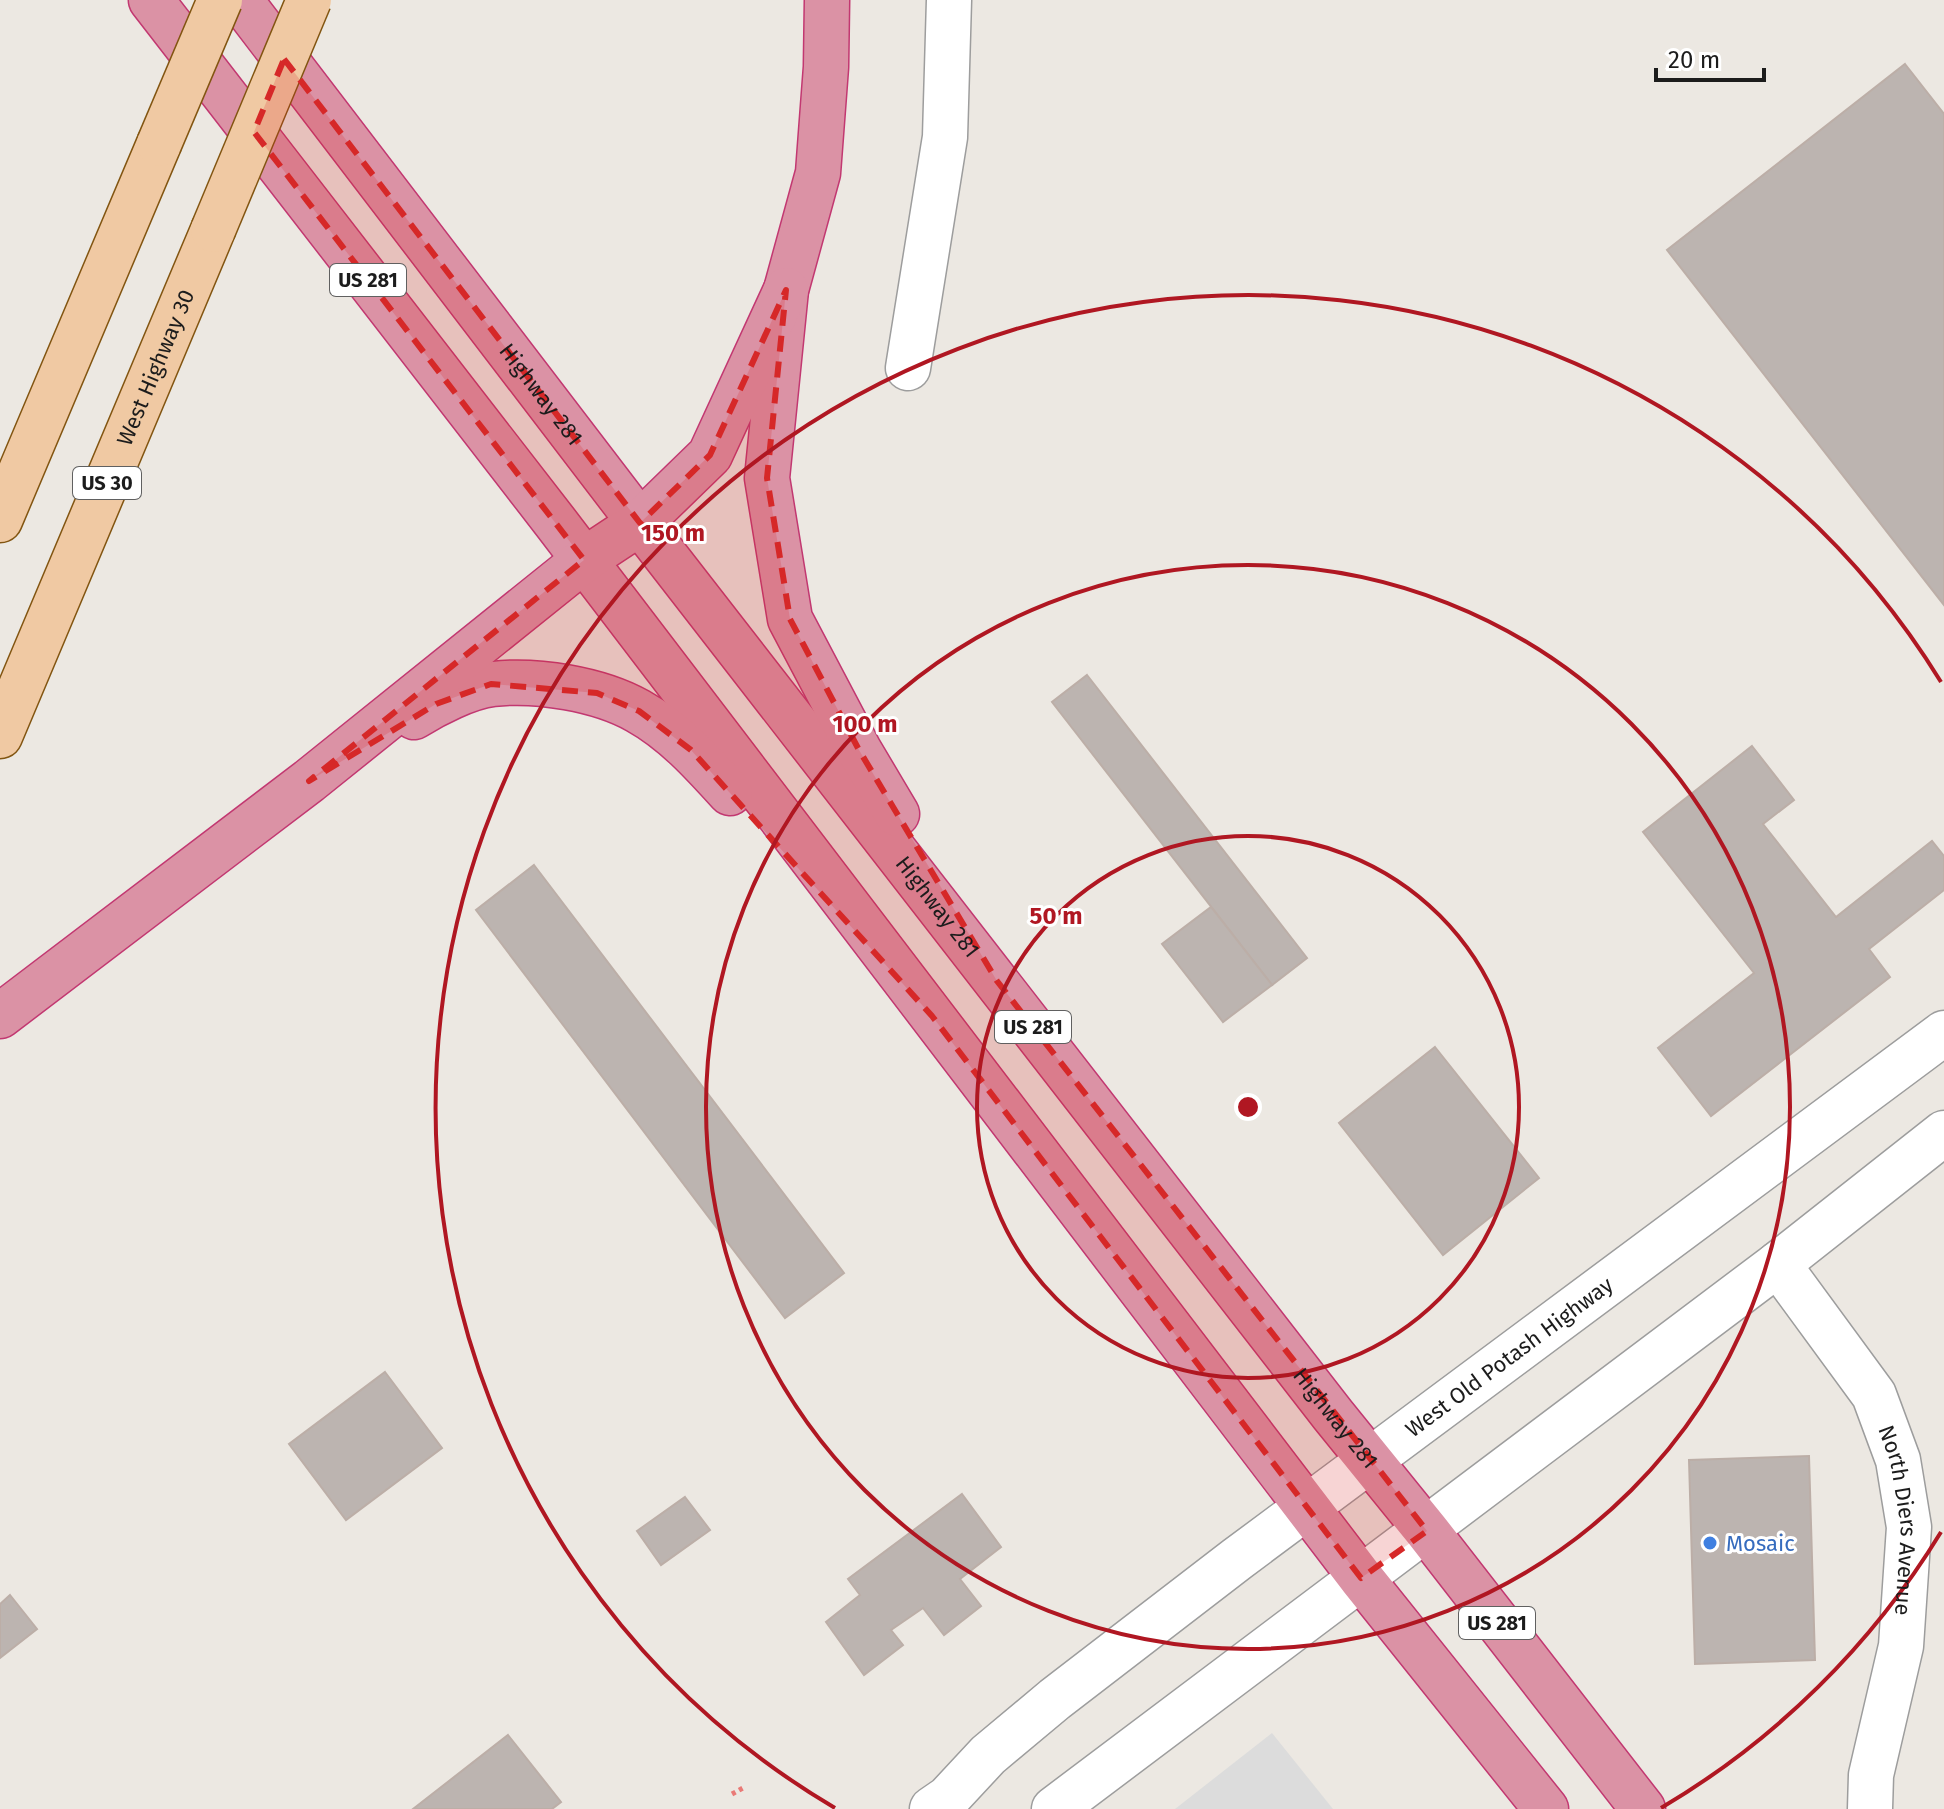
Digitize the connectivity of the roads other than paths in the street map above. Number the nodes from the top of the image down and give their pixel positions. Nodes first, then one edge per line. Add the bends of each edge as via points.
1 (151, 0) edge
2 (220, 0) edge
3 (240, 0) edge
4 (309, 0) edge
5 (827, 0) edge
6 (949, 0) edge
7 (786, 290) junction
8 (908, 368) dead end
9 (0, 520) edge
10 (640, 523) junction
11 (584, 560) junction
12 (0, 736) edge
13 (309, 781) junction
14 (997, 981) junction
15 (0, 1016) edge
16 (932, 1016) junction
17 (1944, 1033) edge
18 (1940, 1134) edge
19 (1778, 1264) junction
20 (1370, 1462) junction
21 (1308, 1508) junction
22 (1427, 1531) junction
23 (1361, 1578) junction
24 (932, 1809) edge
25 (1054, 1809) edge
26 (1546, 1809) edge
27 (1643, 1809) edge
28 (1870, 1809) edge

1 - 11 highway, US 281
2 - 9 main road, bridge
3 - 10 highway, Highway 281 / US 281
4 - 12 main road, West Highway 30 / US 30, bridge
5 - 7 highway via 818,173
6 - 8 street via 945,137
7 - 10 highway via 710,455
7 - 14 highway via 767,478 790,619 859,750
10 - 11 highway
10 - 14 highway, Highway 281 / US 281
11 - 13 highway
11 - 16 highway, US 281
13 - 15 highway
13 - 16 highway via 436,704 491,684 597,693 639,711 691,750
14 - 20 highway, Highway 281 / US 281
16 - 21 highway, US 281
17 - 20 street, West Old Potash Highway
18 - 19 street
19 - 22 street
19 - 28 street, North Diers Avenue via 1874,1395 1898,1460 1909,1527 1901,1646 1871,1775
20 - 21 street, West Old Potash Highway
20 - 22 highway, Highway 281 / US 281
21 - 23 highway, US 281
21 - 24 street, West Old Potash Highway via 1055,1699
22 - 23 street
22 - 27 highway, Highway 281 / US 281
23 - 25 street
23 - 26 highway, US 281

